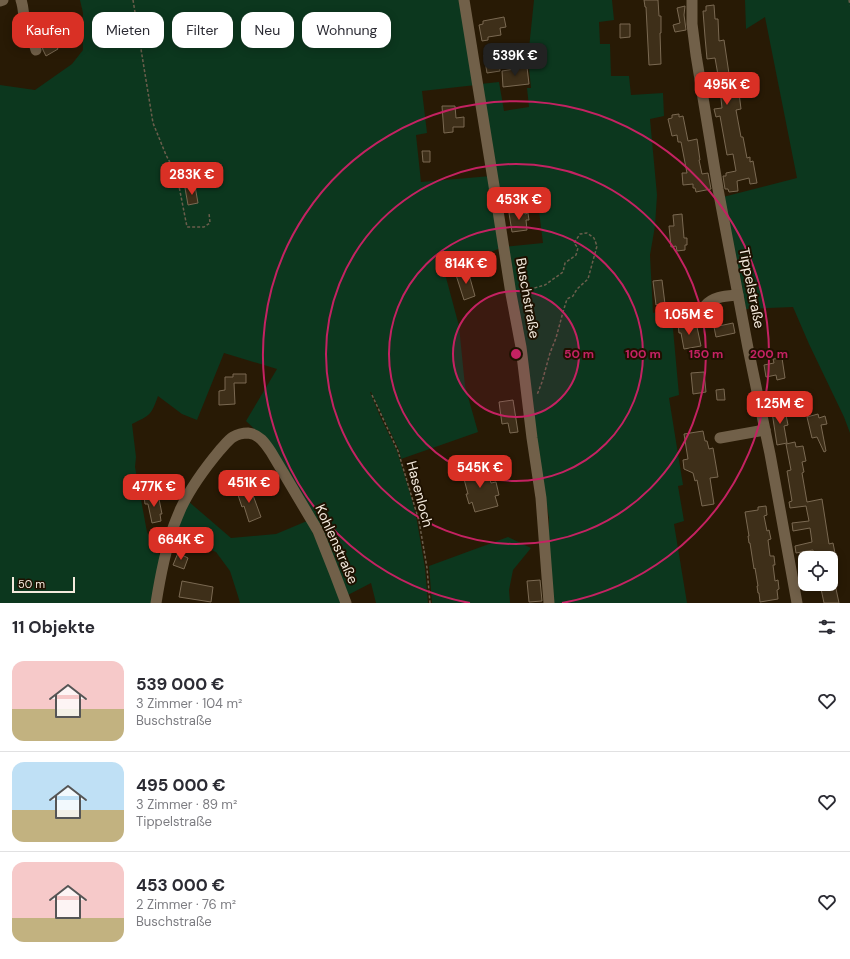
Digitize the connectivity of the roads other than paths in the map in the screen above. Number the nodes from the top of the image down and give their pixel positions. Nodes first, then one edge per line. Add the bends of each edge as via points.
1 (21, 0) edge
2 (464, 0) edge
3 (692, 0) edge
4 (36, 50) dead end
5 (738, 295) junction
6 (697, 319) dead end
7 (765, 430) junction
8 (720, 438) dead end
9 (156, 603) edge
10 (346, 603) edge
11 (549, 603) edge
12 (797, 603) edge

1 - 4 street via 26,26
2 - 11 street, Buschstraße via 521,347 541,498
3 - 5 street, Tippelstraße via 696,55
5 - 6 street via 712,300 706,304
5 - 7 street, Tippelstraße
7 - 8 street
7 - 12 street, Tippelstraße
9 - 10 street, Kohlenstraße via 169,542 180,509 226,443 238,435 248,433 256,435 264,442 309,515 327,552

